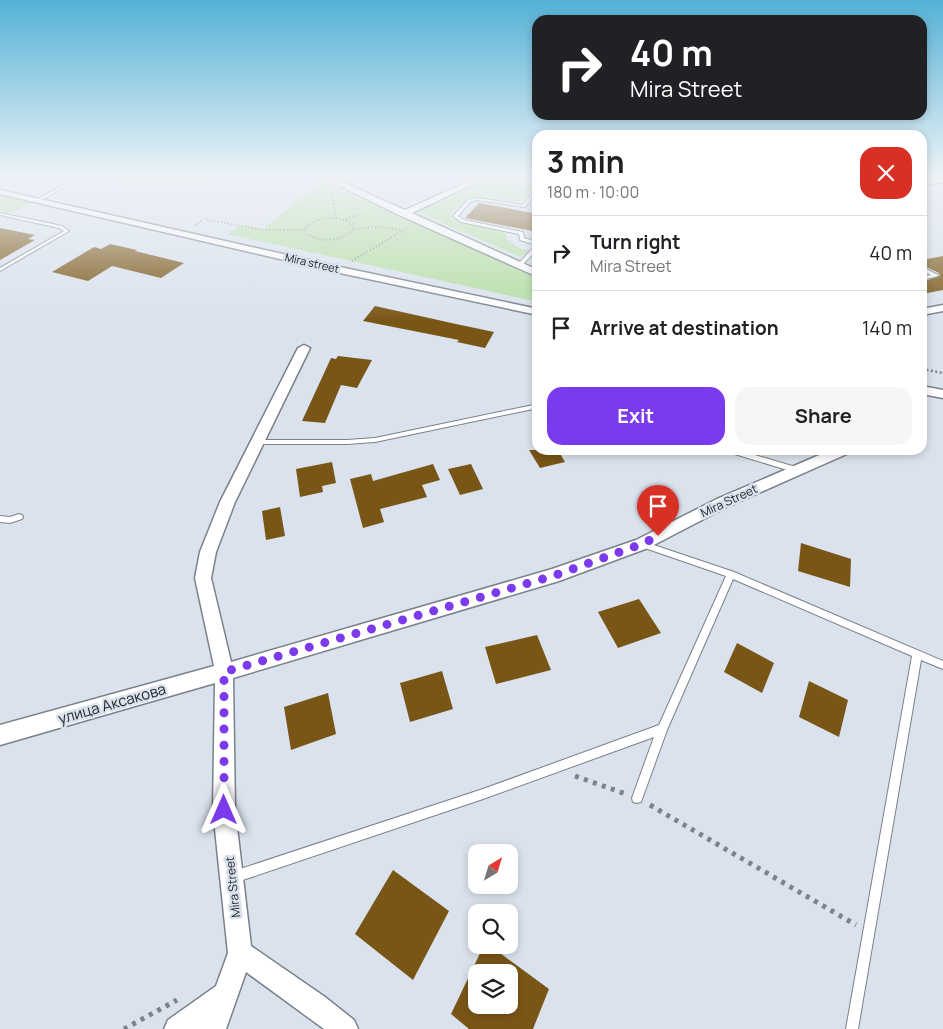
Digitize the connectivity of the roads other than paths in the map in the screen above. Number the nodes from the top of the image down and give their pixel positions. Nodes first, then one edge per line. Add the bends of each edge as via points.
1 (46, 224) edge
2 (142, 224) edge
3 (428, 224) edge
4 (478, 224) edge
5 (532, 243) edge
6 (532, 251) edge
7 (519, 265) junction
8 (0, 270) edge
9 (532, 271) edge
10 (927, 271) edge
11 (936, 276) junction
12 (927, 278) edge
13 (943, 280) edge
14 (943, 308) edge
15 (532, 311) edge
16 (927, 311) edge
17 (304, 348) dead end
18 (532, 407) edge
19 (256, 442) junction
20 (747, 455) edge
21 (832, 455) edge
22 (797, 470) junction
23 (19, 517) dead end
24 (0, 519) edge
25 (642, 544) junction
26 (731, 574) junction
27 (917, 654) junction
28 (943, 665) edge
29 (224, 672) junction
30 (662, 729) junction
31 (0, 735) edge
32 (637, 798) road end
33 (232, 878) junction
34 (240, 953) junction
35 (225, 995) junction
36 (177, 1029) edge
37 (213, 1029) edge
38 (345, 1029) edge
39 (852, 1029) edge

1 - 8 lane via 67,231
2 - 15 street, Mira street
3 - 7 street
4 - 5 lane via 521,233 522,239
6 - 7 lane
7 - 9 street
10 - 11 lane
11 - 12 lane
11 - 13 lane
14 - 16 street
17 - 19 street
18 - 19 lane via 375,440
19 - 29 street via 209,544 205,562 203,578
20 - 22 lane
21 - 22 street, Mira Street
22 - 25 street, Mira Street via 722,503
23 - 24 lane
25 - 26 lane
25 - 29 street, Mira Street via 553,576
26 - 27 lane
26 - 30 lane
27 - 28 lane
27 - 39 lane
29 - 31 street, улица Аксакова
29 - 33 street, Mira Street via 224,810
30 - 32 lane
30 - 33 lane via 483,794
33 - 34 street, Mira Street
34 - 35 street
34 - 38 street
35 - 36 street
35 - 37 street

